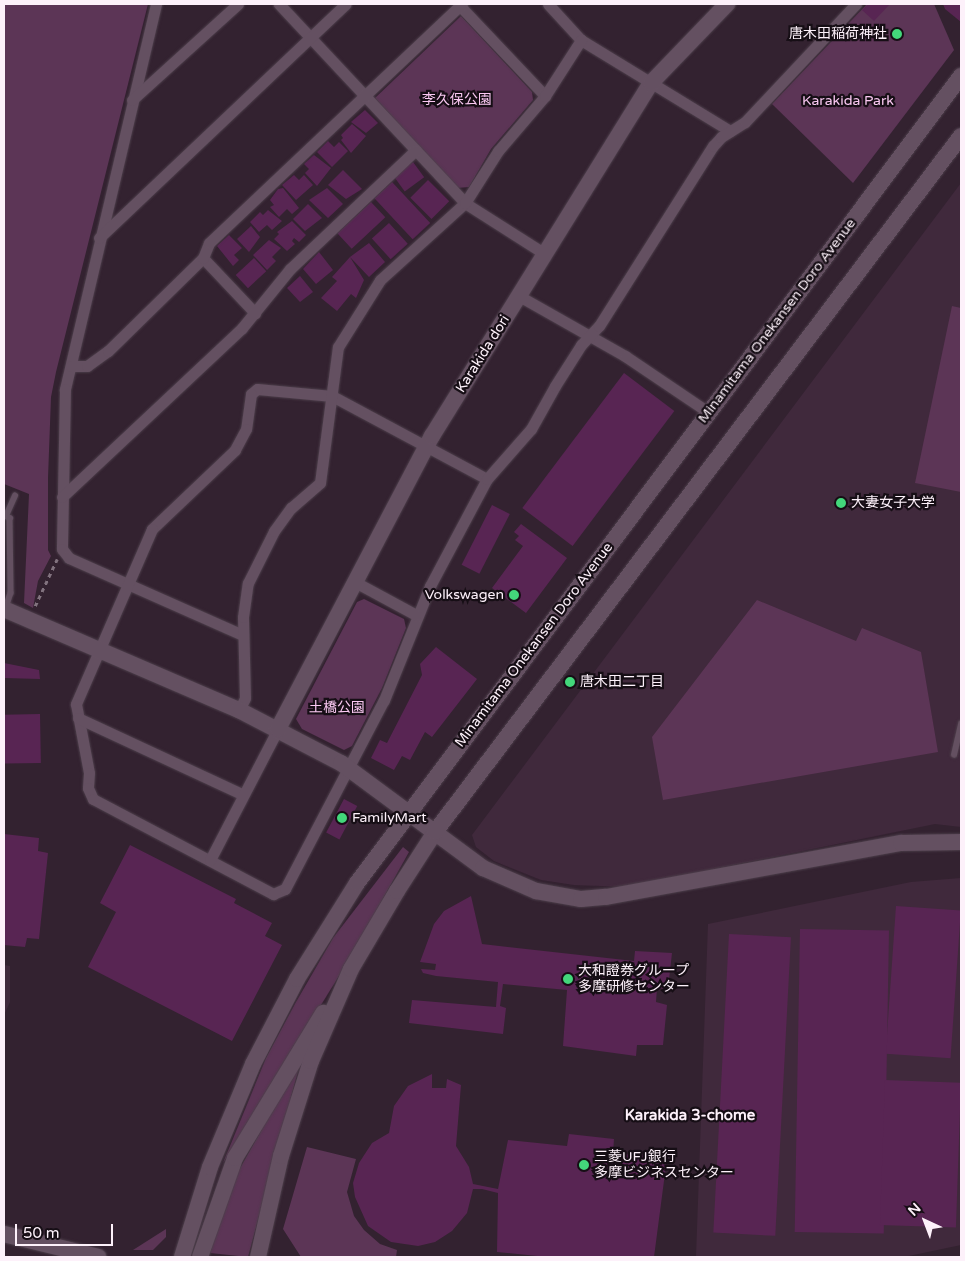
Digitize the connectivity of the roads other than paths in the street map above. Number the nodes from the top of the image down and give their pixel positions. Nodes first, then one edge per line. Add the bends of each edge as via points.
1 (156, 4) edge
2 (238, 4) edge
3 (279, 4) edge
4 (346, 4) edge
5 (548, 4) edge
6 (727, 4) edge
7 (856, 4) edge
8 (461, 5) edge
9 (311, 37) junction
10 (581, 40) junction
11 (961, 76) edge
12 (651, 83) junction
13 (961, 89) edge
14 (366, 96) junction
15 (545, 96) junction
16 (132, 100) junction
17 (928, 120) junction
18 (730, 130) junction
19 (961, 136) edge
20 (416, 150) junction
21 (465, 203) junction
22 (99, 238) junction
23 (545, 254) junction
24 (203, 258) junction
25 (519, 296) junction
26 (255, 313) junction
27 (590, 337) junction
28 (71, 366) junction
29 (332, 396) junction
30 (708, 412) junction
31 (426, 447) junction
32 (487, 479) junction
33 (15, 496) dead end
34 (62, 497) junction
35 (5, 515) edge
36 (7, 577) edge
37 (355, 582) junction
38 (128, 584) junction
39 (5, 609) edge
40 (416, 615) junction
41 (243, 635) junction
42 (100, 648) junction
43 (240, 710) junction
44 (78, 718) junction
45 (961, 724) edge
46 (278, 729) junction
47 (954, 755) dead end
48 (348, 767) junction
49 (242, 794) junction
50 (408, 812) junction
51 (435, 832) junction
52 (961, 842) edge
53 (210, 860) junction
54 (351, 969) junction
55 (10, 1237) edge
56 (57, 1257) edge
57 (98, 1257) edge
58 (182, 1257) edge
59 (200, 1257) edge
60 (258, 1257) edge

1 - 16 street
2 - 16 street
3 - 9 street
4 - 9 street
5 - 10 street
6 - 12 main road, Karakida dori
7 - 18 street via 745,122
8 - 14 street
8 - 15 street
9 - 14 street
9 - 22 street
10 - 12 street
10 - 15 street
11 - 17 main road, Minamitama Onekansen Doro Avenue
12 - 18 street
12 - 23 main road, Karakida dori
13 - 17 main road
14 - 20 street
14 - 24 street via 209,243
15 - 21 street via 498,151
16 - 22 street
17 - 30 main road, Minamitama Onekansen Doro Avenue
18 - 27 street via 713,146
19 - 51 main road
20 - 21 street
20 - 26 street via 290,269
21 - 23 street
21 - 29 street via 380,280 338,347
22 - 28 street
23 - 25 main road, Karakida dori
24 - 26 street
24 - 28 street via 104,355 87,366
25 - 27 street
25 - 31 main road, Karakida dori
26 - 34 street
27 - 30 street
27 - 32 street via 555,386 531,430
28 - 34 street via 65,389
29 - 31 street
29 - 38 street via 257,389 251,394 246,429 235,450 152,528
29 - 41 street via 320,483 291,508 248,583
30 - 50 main road, Minamitama Onekansen Doro Avenue
31 - 32 street
31 - 37 main road, Karakida dori
32 - 40 street
33 - 35 lane
34 - 38 street via 64,554
35 - 36 lane via 10,518
36 - 39 lane
37 - 40 street
37 - 46 main road, Karakida dori
38 - 41 street
38 - 42 street
39 - 42 main road
40 - 48 street via 384,700
41 - 43 street via 245,698
42 - 43 main road
42 - 44 street via 76,704
43 - 46 main road
44 - 49 street
44 - 53 street via 89,773 88,788 93,799
45 - 47 lane
46 - 48 main road
46 - 49 street
48 - 50 main road
48 - 53 street via 281,892 273,894
49 - 53 street
50 - 51 main road
50 - 58 main road, Minamitama Onekansen Doro Avenue via 327,930 258,1056 210,1167
51 - 52 main road via 496,876 536,891 581,898 606,897 901,842
51 - 54 main road
54 - 59 main road via 235,1158
54 - 60 main road via 298,1101
55 - 56 main road
55 - 57 main road

